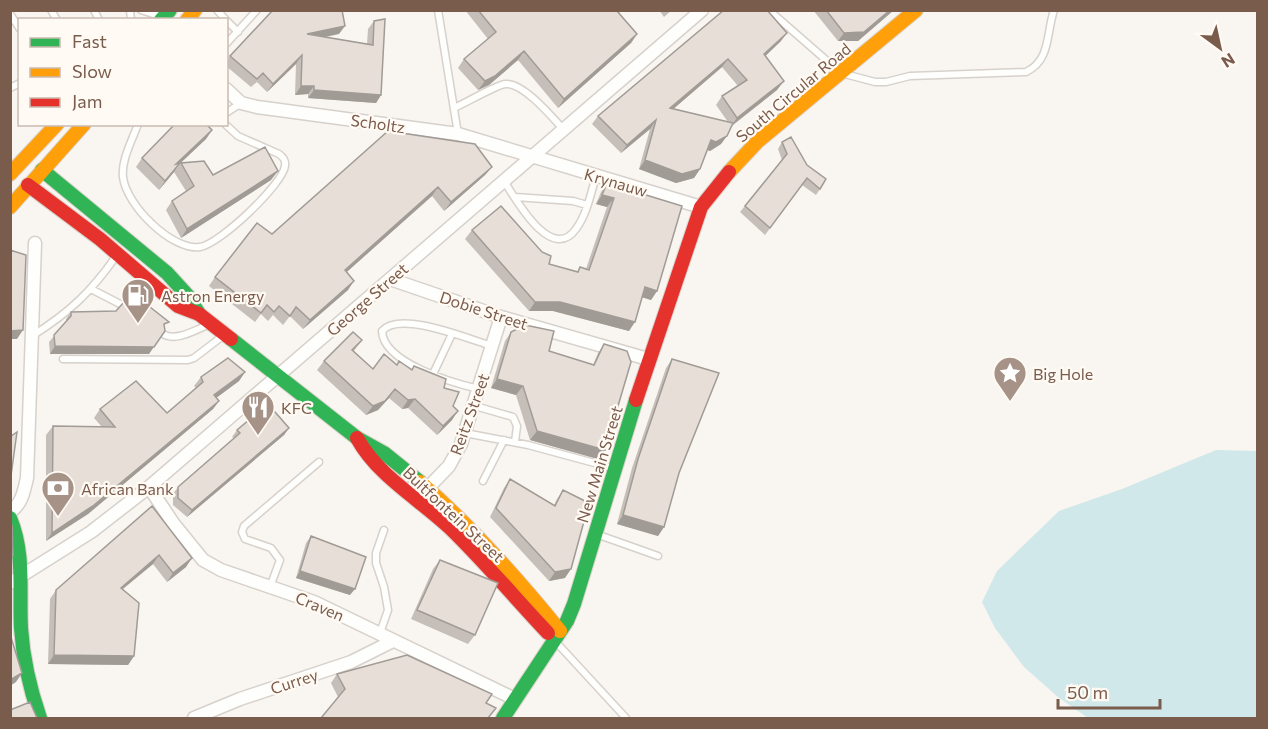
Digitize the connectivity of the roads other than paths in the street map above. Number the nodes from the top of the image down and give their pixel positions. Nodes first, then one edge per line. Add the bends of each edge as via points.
1 (141, 10) edge
2 (169, 10) edge
3 (257, 10) edge
4 (438, 10) edge
5 (702, 10) edge
6 (916, 10) edge
7 (1053, 10) edge
8 (771, 12) edge
9 (228, 22) edge
10 (238, 32) junction
11 (228, 42) edge
12 (841, 73) junction
13 (228, 91) edge
14 (241, 103) junction
15 (454, 108) junction
16 (228, 112) edge
17 (55, 126) edge
18 (82, 126) edge
19 (137, 126) edge
20 (227, 126) edge
21 (564, 129) junction
22 (458, 134) junction
23 (10, 150) edge
24 (531, 157) junction
25 (25, 159) junction
26 (42, 170) junction
27 (10, 175) edge
28 (596, 176) junction
29 (504, 181) junction
30 (27, 186) junction
31 (515, 197) junction
32 (587, 205) junction
33 (10, 207) edge
34 (700, 207) junction
35 (35, 243) dead end
36 (117, 255) junction
37 (390, 279) junction
38 (91, 289) junction
39 (122, 305) edge
40 (199, 314) junction
41 (501, 317) junction
42 (212, 324) junction
43 (163, 334) edge
44 (224, 334) junction
45 (452, 334) junction
46 (32, 336) junction
47 (492, 346) junction
48 (63, 359) edge
49 (648, 359) junction
50 (433, 374) junction
51 (278, 377) junction
52 (480, 389) junction
53 (475, 406) junction
54 (465, 433) junction
55 (357, 438) junction
56 (504, 440) junction
57 (515, 442) junction
58 (319, 462) dead end
59 (615, 469) junction
60 (483, 481) dead end
61 (149, 487) junction
62 (427, 488) junction
63 (417, 500) junction
64 (10, 512) edge
65 (10, 518) edge
66 (384, 530) dead end
67 (595, 534) junction
68 (658, 556) dead end
69 (16, 579) edge
70 (270, 586) junction
71 (379, 634) junction
72 (557, 636) junction
73 (393, 641) junction
74 (515, 699) junction
75 (40, 718) edge
76 (194, 718) edge
77 (503, 718) edge
78 (626, 718) edge

1 - 2 lane via 153,14
3 - 10 lane
4 - 15 lane
5 - 21 street, George Street
6 - 12 main road, South Circular Road
7 - 12 lane via 1046,52 1041,62 1026,72 910,76 886,82
8 - 12 lane
9 - 10 lane
10 - 11 lane
12 - 34 main road, South Circular Road via 758,141
13 - 14 street
14 - 16 lane
14 - 22 street, Scholtz
15 - 21 lane via 510,84 527,94
15 - 22 lane
17 - 25 main road
18 - 26 main road
19 - 20 lane via 125,157 123,175 132,203 168,236 199,247 233,228 271,188 285,166 279,154 238,136
21 - 24 street, George Street
22 - 24 street, Scholtz
23 - 25 main road, Bultfontein Street
24 - 28 street, Krynauw
24 - 29 street, George Street
25 - 26 main road, Bultfontein Street
25 - 27 main road
26 - 30 main road
26 - 40 main road, Bultfontein Street via 177,282
27 - 30 main road, Bultfontein Street
28 - 32 lane
28 - 34 street, Krynauw
29 - 31 lane
29 - 37 street, George Street
30 - 33 main road
30 - 36 main road, Bultfontein Street
31 - 32 lane
31 - 32 lane via 528,219 554,238 562,239 578,228
34 - 49 main road, New Main Street
35 - 46 street
36 - 38 lane
36 - 40 main road, Bultfontein Street via 178,306
37 - 41 street, Dobie Street
37 - 51 street, George Street
38 - 39 lane
38 - 46 lane via 61,317
40 - 42 main road, Bultfontein Street
41 - 47 street, Reitz Street
41 - 49 street, Dobie Street
42 - 43 lane via 178,337
42 - 44 main road, Bultfontein Street
44 - 48 lane via 188,360
44 - 51 main road, Bultfontein Street
45 - 47 lane
45 - 50 lane
45 - 50 lane via 412,322 394,323 382,331 382,338 396,355
46 - 64 street via 27,478 20,501
47 - 52 street, Reitz Street
49 - 59 main road, New Main Street
50 - 52 lane
51 - 55 main road, Bultfontein Street
51 - 61 street, George Street
52 - 53 street, Reitz Street
53 - 54 street, Reitz Street
53 - 57 lane via 513,417 517,426
54 - 56 lane
54 - 62 street, Reitz Street via 448,466
55 - 62 main road, Bultfontein Street via 378,448
55 - 63 main road, Bultfontein Street via 377,466
56 - 57 lane
56 - 60 lane
57 - 59 lane
58 - 70 lane via 243,526 245,539 271,548 280,560
59 - 67 main road, New Main Street
61 - 69 street, George Street via 91,532
61 - 70 street, Craven via 173,524 204,560 221,570
62 - 63 street, Reitz Street
62 - 72 main road, Bultfontein Street via 492,549
63 - 72 main road, Bultfontein Street
65 - 69 main road via 19,543
66 - 71 lane via 376,563 388,610
67 - 68 lane
67 - 72 main road, New Main Street via 574,604
69 - 75 main road via 22,650
70 - 71 street, Craven via 314,602
71 - 73 street, Craven
72 - 74 main road, New Main Street
72 - 78 lane
73 - 74 street, Craven
73 - 76 street, Currey via 351,662
74 - 77 main road, New Main Street

